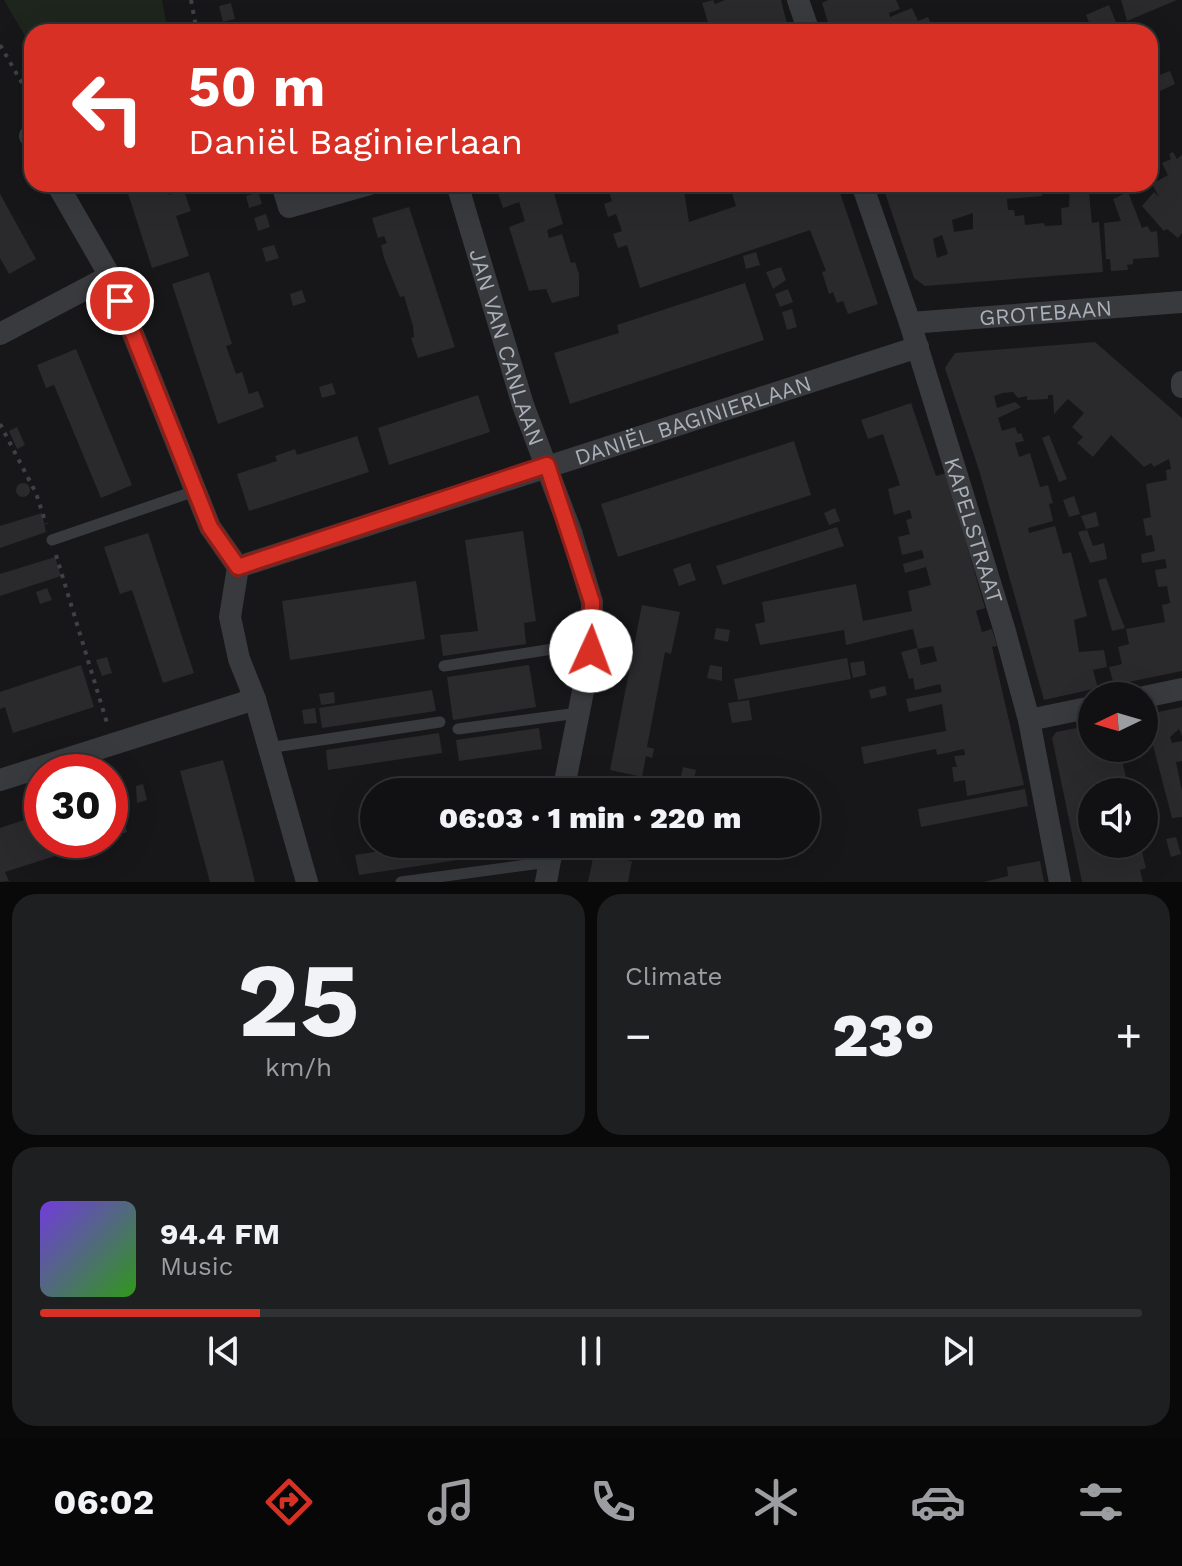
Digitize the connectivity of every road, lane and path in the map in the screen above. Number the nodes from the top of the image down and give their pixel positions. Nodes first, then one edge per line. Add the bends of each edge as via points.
1 (191, 0) edge
2 (798, 0) edge
3 (196, 24) edge
4 (806, 24) edge
5 (0, 45) edge
6 (24, 86) edge
7 (62, 192) edge
8 (284, 192) edge
9 (342, 192) edge
10 (459, 192) edge
11 (865, 192) edge
12 (110, 276) junction
13 (1182, 302) edge
14 (910, 323) junction
15 (0, 334) edge
16 (918, 347) junction
17 (0, 424) edge
18 (547, 465) junction
19 (195, 491) junction
20 (52, 540) junction
21 (238, 567) junction
22 (591, 643) junction
23 (444, 666) dead end
24 (1182, 689) edge
25 (1158, 694) edge
26 (255, 699) junction
27 (1078, 710) edge
28 (578, 713) junction
29 (1029, 720) junction
30 (440, 722) dead end
31 (458, 729) dead end
32 (113, 744) junction
33 (268, 748) junction
34 (566, 778) edge
35 (0, 780) edge
36 (549, 863) edge
37 (307, 882) edge
38 (401, 882) edge
39 (1060, 882) edge

1 - 3 path
2 - 4 street
5 - 6 path
7 - 12 street
8 - 9 street via 289,207
10 - 18 street, JAN VAN CANLAAN via 523,405
11 - 14 street, KAPELSTRAAT
12 - 15 street
12 - 19 street
13 - 14 street, GROTEBAAN
14 - 16 street, KAPELSTRAAT
16 - 18 street, DANIËL BAGINIERLAAN
16 - 29 street, KAPELSTRAAT
17 - 20 path via 36,493
18 - 21 street, DANIËL BAGINIERLAAN
18 - 22 street, JAN VAN CANLAAN via 592,602
19 - 20 lane
19 - 21 street via 210,527
20 - 32 path
21 - 26 street via 230,617
22 - 23 lane
22 - 28 street, JAN VAN CANLAAN
24 - 25 street
26 - 32 street
26 - 33 street
27 - 29 street
28 - 31 lane
28 - 34 street, JAN VAN CANLAAN
29 - 39 street, KAPELSTRAAT
30 - 33 lane
32 - 35 street
33 - 37 street
36 - 38 lane

